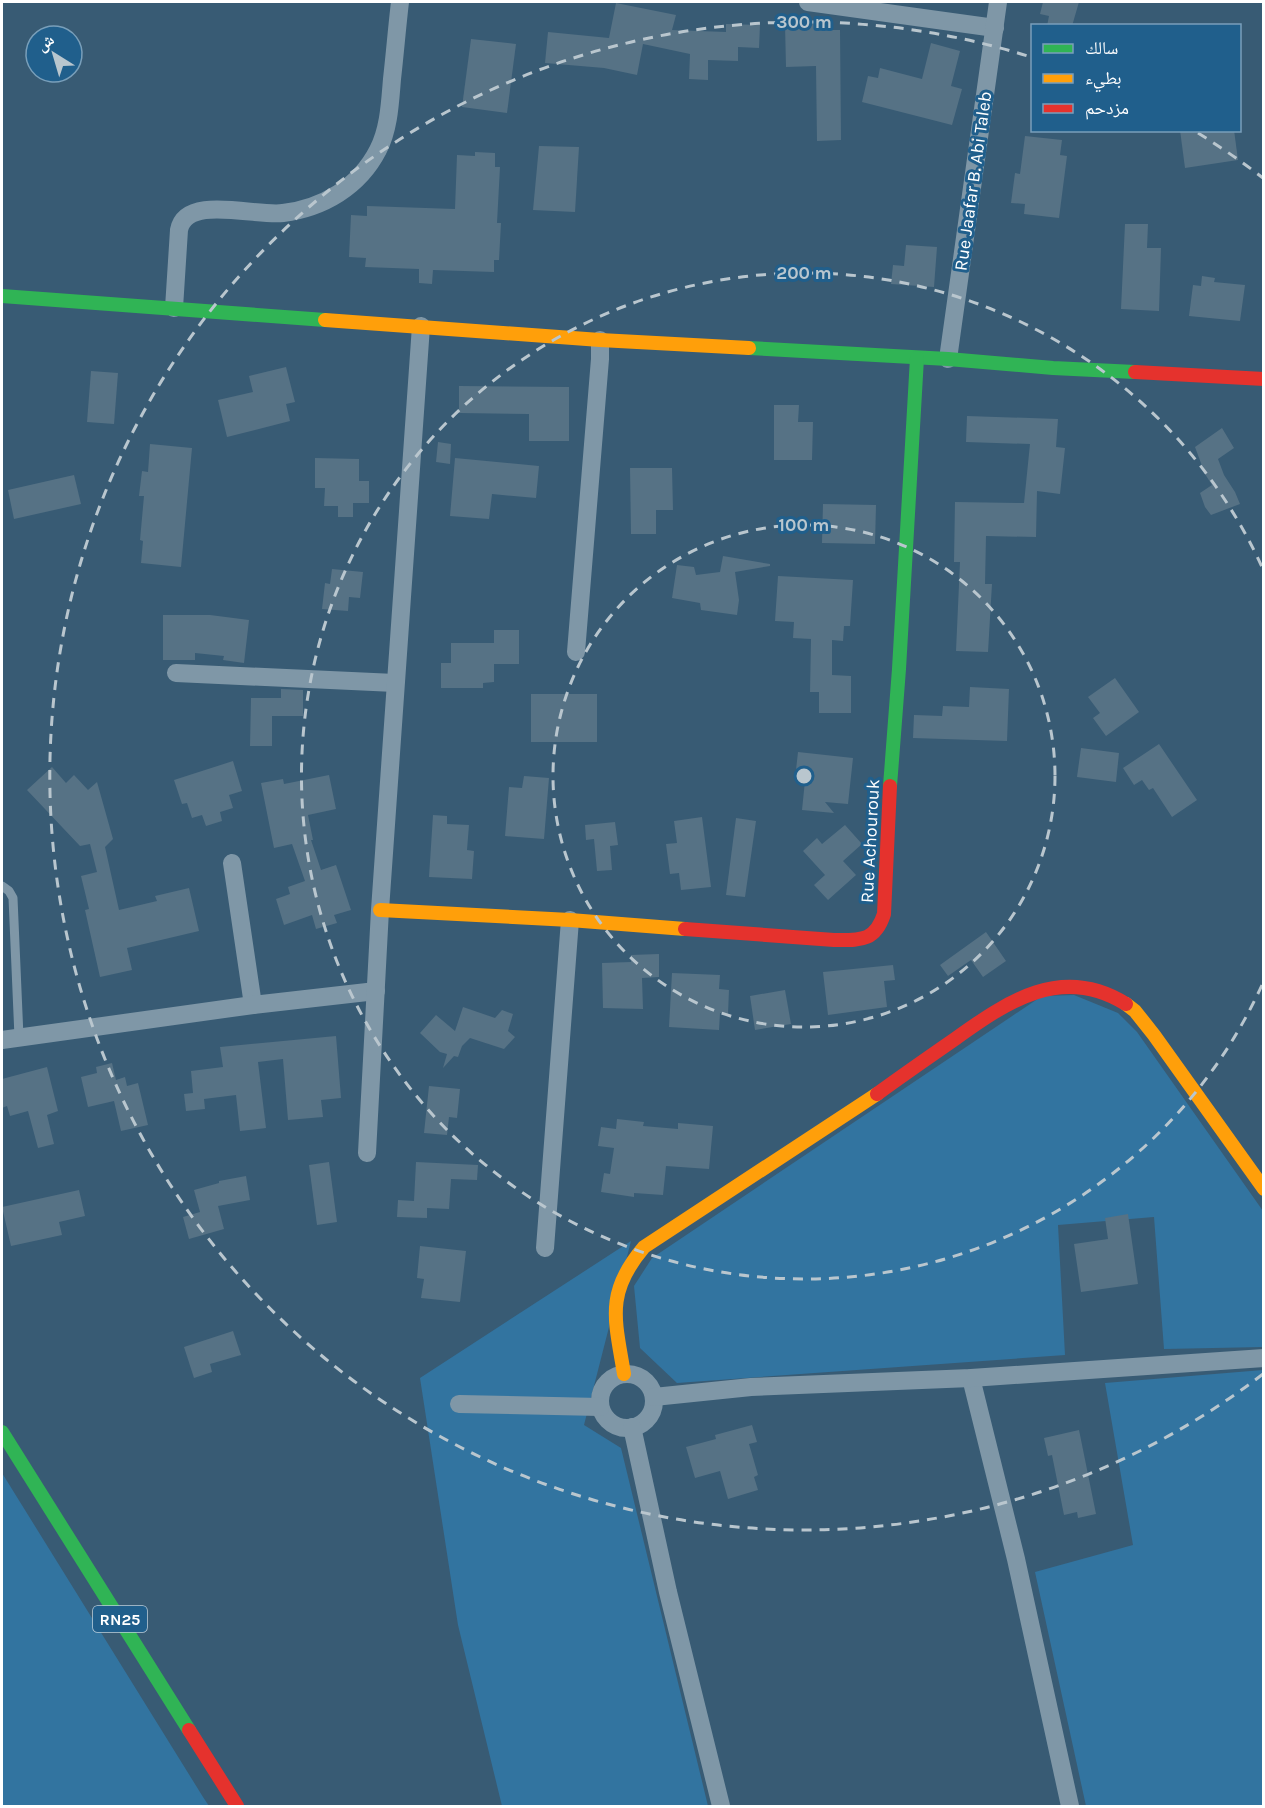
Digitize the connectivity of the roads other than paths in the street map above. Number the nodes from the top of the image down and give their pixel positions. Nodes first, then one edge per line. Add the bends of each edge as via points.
1 (400, 2) edge
2 (808, 2) edge
3 (998, 2) edge
4 (995, 28) junction
5 (2, 296) edge
6 (174, 308) junction
7 (421, 326) junction
8 (600, 340) junction
9 (918, 358) junction
10 (948, 360) junction
11 (1263, 380) edge
12 (576, 652) dead end
13 (176, 673) dead end
14 (395, 683) junction
15 (232, 863) dead end
16 (2, 886) edge
17 (380, 910) junction
18 (570, 920) junction
19 (376, 991) junction
20 (253, 1005) junction
21 (10, 1039) edge
22 (367, 1153) dead end
23 (1263, 1189) edge
24 (545, 1248) dead end
25 (1263, 1358) edge
26 (624, 1374) junction
27 (971, 1378) junction
28 (654, 1397) junction
29 (459, 1404) dead end
30 (600, 1407) junction
31 (632, 1427) junction
32 (2, 1432) edge
33 (237, 1806) edge
34 (721, 1806) edge
35 (1070, 1806) edge

1 - 6 street via 389,110 383,139 372,160 341,193 309,208 280,214 200,210 189,214 179,230
2 - 4 street
3 - 4 street, Rue Jaafar B. Abi Taleb
4 - 10 street, Rue Jaafar B. Abi Taleb
5 - 6 street
6 - 7 street
7 - 8 street
7 - 14 street
8 - 9 street
8 - 12 street
9 - 10 street
9 - 18 street, Rue Achourouk via 884,915 879,928 866,939 834,940
10 - 11 street
13 - 14 street
14 - 17 street
15 - 20 street
16 - 21 lane via 13,898
17 - 18 street, Rue Achourouk
17 - 19 street
18 - 24 street
19 - 20 street
19 - 22 street
20 - 21 street
23 - 26 street via 1135,1012 1111,995 1093,989 1046,988 1014,1000 992,1014 644,1247 627,1267 617,1289 615,1309
25 - 27 street
26 - 28 street via 645,1380
26 - 30 street via 607,1382
27 - 28 street via 752,1387
27 - 35 street via 1016,1559
28 - 31 street via 648,1417
29 - 30 street
30 - 31 street via 610,1421 624,1428
31 - 34 street
32 - 33 street, RN25

